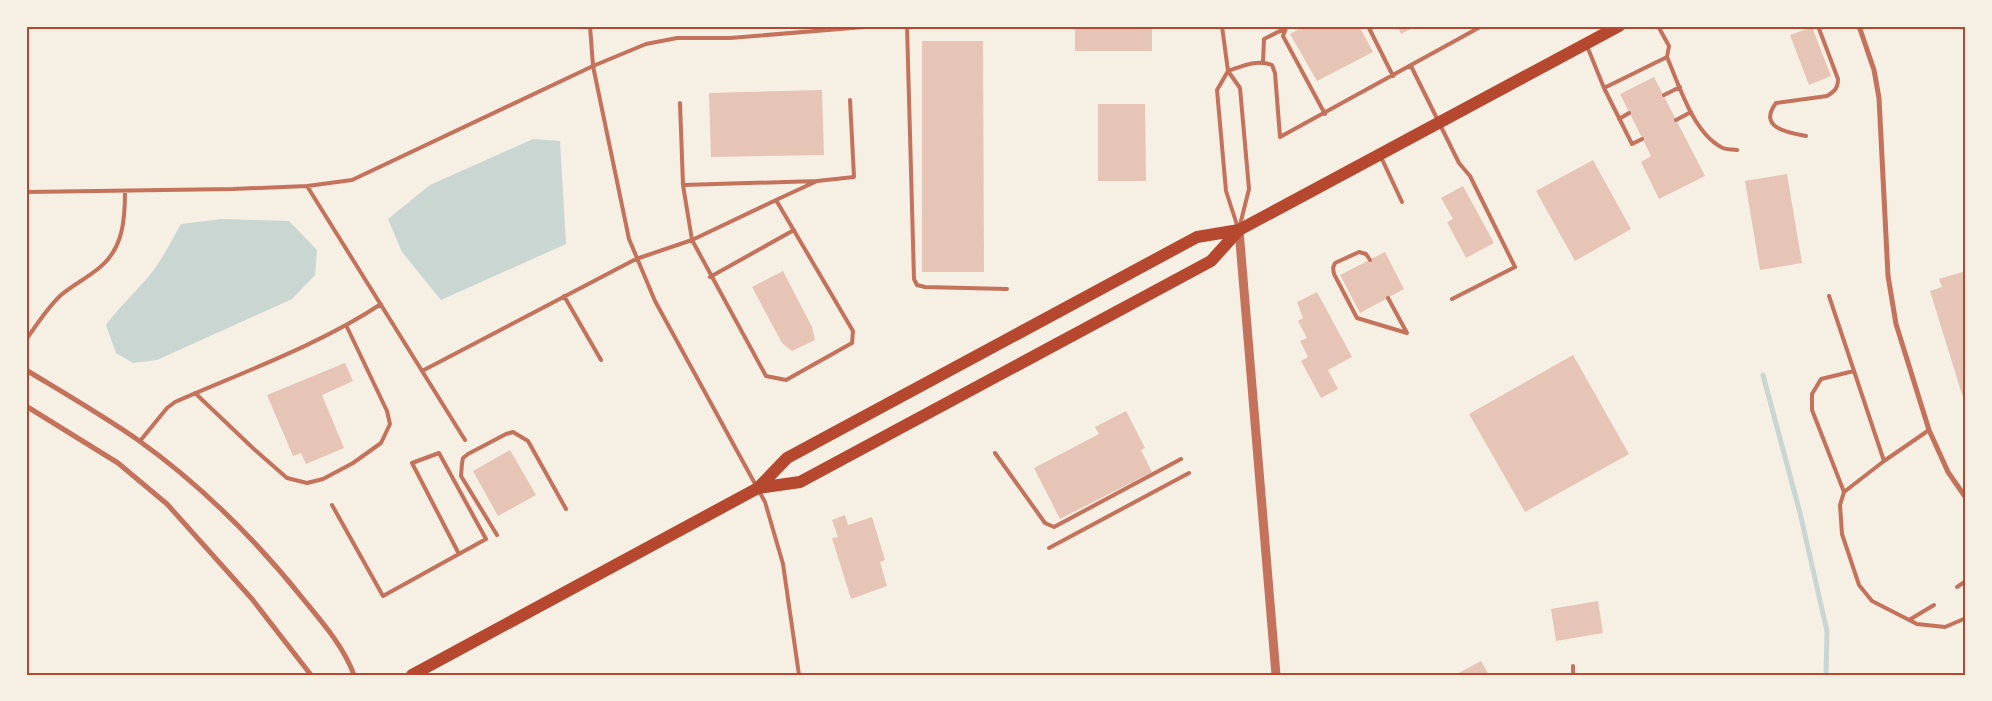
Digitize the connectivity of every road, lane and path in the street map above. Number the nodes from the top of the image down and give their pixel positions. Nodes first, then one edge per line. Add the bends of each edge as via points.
1 (590, 26) edge
2 (876, 26) edge
3 (907, 26) edge
4 (1222, 26) edge
5 (1368, 26) edge
6 (1482, 26) edge
7 (1619, 26) edge
8 (1658, 26) edge
9 (1818, 26) edge
10 (1859, 26) edge
11 (1287, 27) edge
12 (1586, 44) junction
13 (1667, 57) junction
14 (1263, 62) junction
15 (593, 66) junction
16 (1411, 66) junction
17 (1228, 71) junction
18 (1393, 76) junction
19 (1680, 87) junction
20 (1604, 88) junction
21 (1664, 95) dead end
22 (850, 100) dead end
23 (680, 104) dead end
24 (1691, 112) junction
25 (1629, 113) dead end
26 (1325, 114) junction
27 (1619, 119) junction
28 (1676, 120) dead end
29 (1439, 122) junction
30 (1806, 136) dead end
31 (1642, 139) dead end
32 (1736, 150) dead end
33 (1380, 154) junction
34 (817, 181) junction
35 (682, 185) junction
36 (307, 186) junction
37 (26, 192) edge
38 (125, 192) junction
39 (776, 200) junction
40 (1402, 202) dead end
41 (794, 230) junction
42 (1239, 230) junction
43 (692, 240) junction
44 (636, 260) junction
45 (1370, 260) dead end
46 (710, 276) junction
47 (1007, 289) dead end
48 (564, 296) junction
49 (1830, 296) dead end
50 (1388, 298) dead end
51 (1452, 299) dead end
52 (380, 304) junction
53 (346, 324) junction
54 (26, 340) edge
55 (601, 360) dead end
56 (26, 370) edge
57 (422, 371) junction
58 (1854, 371) junction
59 (195, 393) junction
60 (26, 406) edge
61 (1929, 430) junction
62 (466, 440) dead end
63 (140, 442) junction
64 (995, 454) dead end
65 (1181, 459) dead end
66 (1884, 461) junction
67 (1188, 473) dead end
68 (758, 488) junction
69 (1844, 492) junction
70 (1966, 498) edge
71 (332, 505) dead end
72 (566, 508) dead end
73 (497, 535) dead end
74 (1049, 548) dead end
75 (459, 554) junction
76 (1966, 581) edge
77 (1956, 587) dead end
78 (1934, 606) dead end
79 (1966, 618) edge
80 (1909, 620) junction
81 (1573, 666) dead end
82 (311, 675) edge
83 (354, 675) edge
84 (412, 675) edge
85 (799, 675) edge
86 (1276, 675) edge
87 (1573, 675) edge

1 - 15 lane
2 - 15 lane via 730,38 677,38 646,44
3 - 47 lane via 914,279 917,285 925,287
4 - 17 lane
5 - 18 lane
6 - 16 lane
7 - 12 main road
8 - 13 lane via 1668,46
9 - 30 lane via 1838,79 1835,92 1776,103 1772,108 1772,124 1778,129
10 - 61 street via 1874,70 1879,98 1891,300
11 - 14 lane via 1264,39
11 - 26 lane via 1283,36
12 - 20 lane
12 - 29 main road
13 - 19 lane
13 - 20 lane
14 - 17 lane
14 - 26 lane via 1272,65 1275,73 1280,137
15 - 36 lane via 352,180
15 - 44 lane via 623,218
16 - 18 lane
16 - 29 lane
17 - 42 lane via 1240,88 1249,189
17 - 42 lane via 1217,90 1226,191
18 - 26 lane
19 - 21 lane
19 - 24 lane
20 - 27 lane
22 - 34 lane via 854,178
23 - 35 lane
24 - 28 lane
24 - 32 lane via 1705,134 1722,148
25 - 27 lane
27 - 31 lane via 1632,144
29 - 33 main road
29 - 51 lane via 1515,267
33 - 40 lane
33 - 42 main road
34 - 35 lane
34 - 39 lane
35 - 43 lane
36 - 38 lane
36 - 52 lane
37 - 38 lane
38 - 54 lane via 121,237 108,260 62,294
39 - 41 lane
39 - 43 lane
41 - 46 lane
41 - 46 lane via 853,331 852,343 786,380 766,376
42 - 68 main road via 1197,237 787,458
42 - 68 main road via 1211,261 800,482
42 - 86 street
43 - 44 lane
43 - 46 lane
44 - 48 lane
44 - 68 lane via 655,301
45 - 50 lane via 1359,252 1335,263 1334,274 1357,318 1407,333
48 - 55 lane
48 - 57 lane
49 - 58 lane
52 - 53 lane
52 - 57 lane
53 - 59 lane via 304,346
53 - 59 lane via 390,424 381,443 323,479 307,483 287,478
56 - 63 street
57 - 62 lane
58 - 66 lane
58 - 69 lane via 1821,379 1812,394 1812,410
59 - 63 lane via 167,408
60 - 82 street via 118,463 167,504 252,600
61 - 66 lane
61 - 70 street via 1948,472
63 - 83 street via 201,491 260,547 313,611
64 - 65 lane via 1045,523 1054,527
66 - 69 lane
67 - 74 lane
68 - 84 main road
68 - 85 lane via 771,517 780,551
69 - 80 lane via 1840,505 1842,534 1859,585 1872,601
71 - 75 lane via 383,596
72 - 73 lane via 528,441 513,432 506,434 468,454 462,463 461,476
75 - 75 lane via 412,463 439,453 486,539
76 - 77 lane
78 - 80 lane
79 - 80 lane via 1945,627
81 - 87 lane

